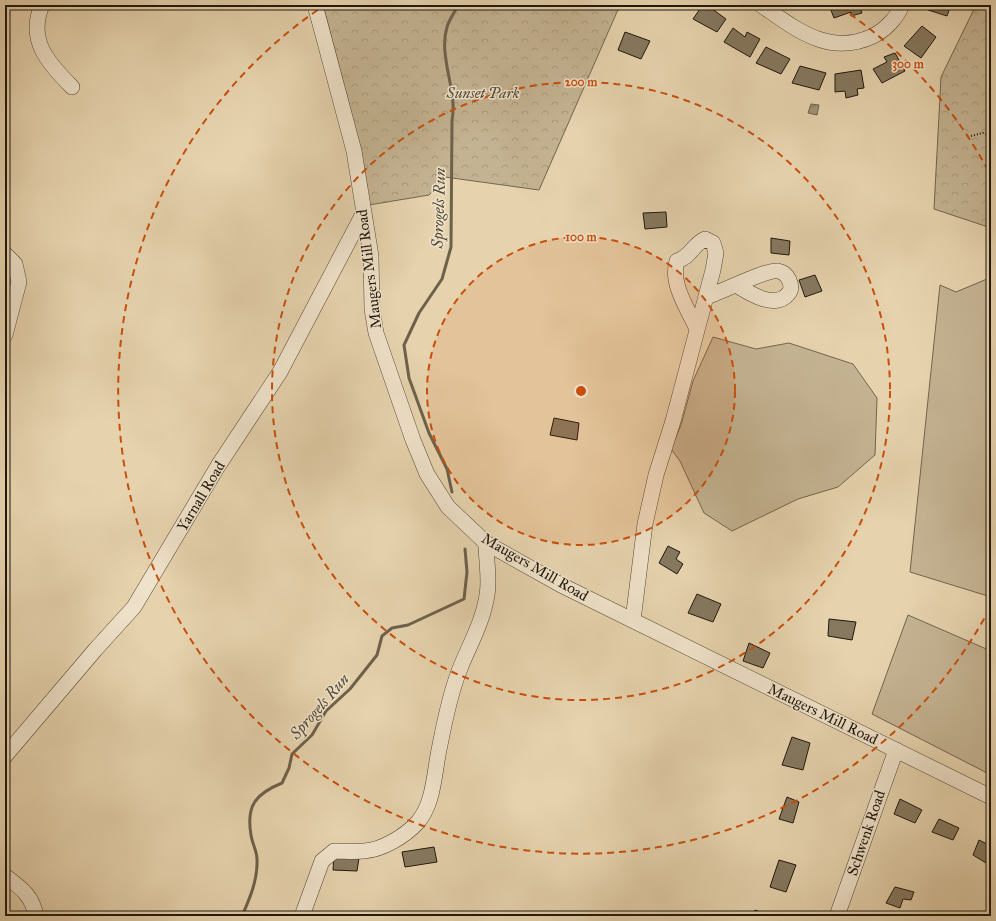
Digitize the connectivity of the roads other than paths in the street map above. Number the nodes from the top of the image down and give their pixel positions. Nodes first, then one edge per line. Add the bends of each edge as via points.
1 (42, 5) edge
2 (315, 5) edge
3 (761, 5) edge
4 (902, 5) edge
5 (72, 87) dead end
6 (363, 214) junction
7 (5, 254) edge
8 (736, 285) dead end
9 (706, 297) junction
10 (697, 329) junction
11 (5, 335) edge
12 (486, 543) junction
13 (633, 620) junction
14 (896, 750) junction
15 (5, 756) edge
16 (991, 797) edge
17 (5, 876) edge
18 (36, 916) edge
19 (302, 916) edge
20 (837, 916) edge

1 - 5 street via 36,24 40,48 53,67
2 - 6 street, Maugers Mill Road via 354,151
3 - 4 street via 798,30 822,41 852,44 879,33
6 - 12 street, Maugers Mill Road via 371,256 372,309 376,334 413,440 427,474 448,507
6 - 15 street, Yarnall Road via 280,372 218,466 134,607
7 - 11 street via 14,264 19,282
8 - 9 street
9 - 10 street
9 - 10 street via 716,253 713,243 705,239 696,243 692,253 677,262 674,269 681,297
10 - 13 street via 645,524
12 - 13 street, Maugers Mill Road via 561,585
12 - 19 street via 488,594 480,624 460,667 425,812 417,824 378,848 334,852 322,861
13 - 14 street, Maugers Mill Road
14 - 16 street, Maugers Mill Road
14 - 20 street, Schwenk Road
17 - 18 street via 20,887 32,901

